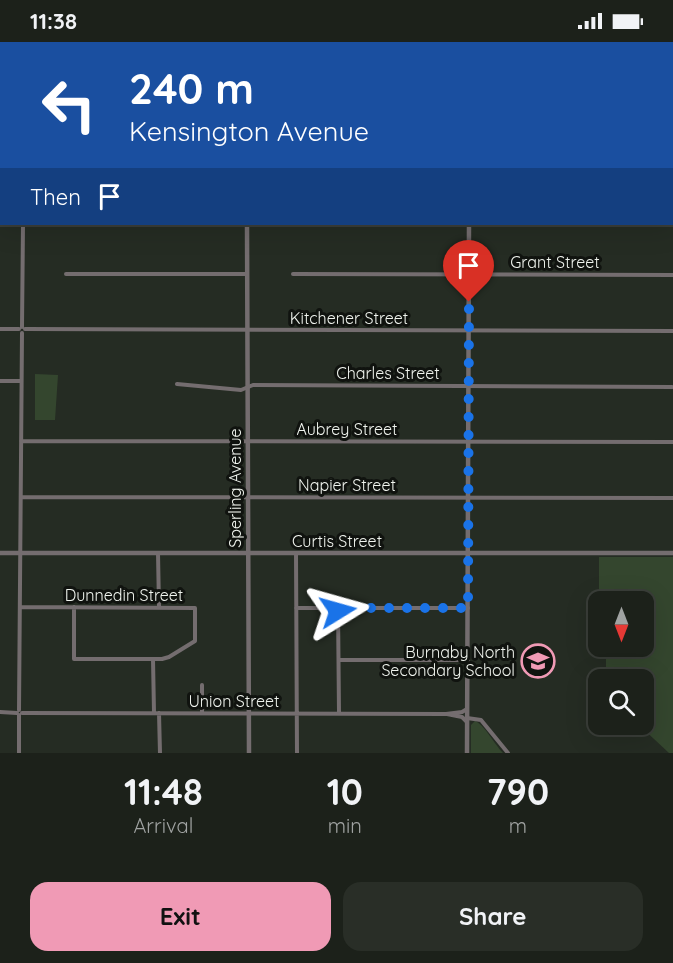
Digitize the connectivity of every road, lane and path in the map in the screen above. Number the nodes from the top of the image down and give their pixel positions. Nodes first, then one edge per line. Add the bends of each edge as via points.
1 (22, 225) edge
2 (246, 225) edge
3 (469, 225) edge
4 (66, 274) dead end
5 (247, 274) junction
6 (293, 274) dead end
7 (469, 274) junction
8 (673, 275) edge
9 (0, 329) edge
10 (22, 329) junction
11 (247, 330) junction
12 (469, 330) junction
13 (673, 331) edge
14 (0, 381) edge
15 (21, 381) junction
16 (177, 384) dead end
17 (469, 386) junction
18 (672, 387) edge
19 (247, 388) junction
20 (21, 441) junction
21 (247, 441) junction
22 (469, 442) junction
23 (673, 442) edge
24 (21, 497) junction
25 (247, 497) junction
26 (469, 498) junction
27 (673, 498) edge
28 (0, 553) edge
29 (20, 553) junction
30 (158, 553) junction
31 (248, 553) junction
32 (296, 553) junction
33 (468, 553) junction
34 (673, 553) edge
35 (20, 607) junction
36 (74, 607) junction
37 (159, 607) junction
38 (296, 608) junction
39 (338, 608) junction
40 (468, 608) junction
41 (153, 659) junction
42 (339, 660) junction
43 (468, 660) junction
44 (202, 685) dead end
45 (467, 709) junction
46 (0, 712) edge
47 (19, 713) junction
48 (157, 713) junction
49 (202, 713) junction
50 (248, 713) junction
51 (297, 713) junction
52 (339, 713) junction
53 (446, 714) junction
54 (467, 720) junction
55 (19, 753) edge
56 (160, 753) edge
57 (249, 753) edge
58 (297, 753) edge
59 (467, 753) edge
60 (508, 753) edge

1 - 10 street
2 - 5 street, Sperling Avenue
3 - 7 street
4 - 5 street
5 - 11 street, Sperling Avenue
6 - 7 street, Grant Street
7 - 8 street, Grant Street
7 - 12 street
9 - 10 street, Kitchener Street
10 - 11 street, Kitchener Street
10 - 15 street
11 - 12 street, Kitchener Street
11 - 19 street, Sperling Avenue
12 - 13 street, Kitchener Street
12 - 17 street
14 - 15 street
15 - 20 street
16 - 19 street, Charles Street
17 - 18 street, Charles Street
17 - 19 street, Charles Street
17 - 22 street
19 - 21 street, Sperling Avenue
20 - 21 street, Aubrey Street
20 - 24 street
21 - 22 street, Aubrey Street
21 - 25 street, Sperling Avenue
22 - 23 street, Aubrey Street
22 - 26 street
24 - 25 street, Napier Street
24 - 29 street
25 - 26 street, Napier Street
25 - 31 street, Sperling Avenue
26 - 27 street, Napier Street
26 - 33 street
28 - 29 street, Curtis Street
29 - 30 street, Curtis Street
29 - 35 street
30 - 31 street, Curtis Street
30 - 37 street
31 - 32 street, Curtis Street
31 - 50 street, Sperling Avenue
32 - 33 street, Curtis Street
32 - 38 street
33 - 34 street, Curtis Street
33 - 40 street
35 - 36 street, Dunnedin Street
35 - 47 street
36 - 37 street, Dunnedin Street
36 - 41 street via 74,659
37 - 41 street, Dunnedin Street via 195,608 195,641 170,657
38 - 39 street
38 - 51 street
39 - 40 street
39 - 42 street
40 - 43 street
41 - 48 street
42 - 43 street
42 - 52 street
43 - 45 street
44 - 49 street
45 - 53 street, Union Street
45 - 54 street
46 - 47 street, Union Street
47 - 48 street, Union Street
47 - 55 street
48 - 49 street, Union Street
48 - 56 street
49 - 50 street, Union Street
50 - 51 street, Union Street
50 - 57 street, Sperling Avenue
51 - 52 street, Union Street
51 - 58 street
52 - 53 street, Union Street
53 - 54 street, Union Street
54 - 59 street
54 - 60 street, Union Street via 481,720

